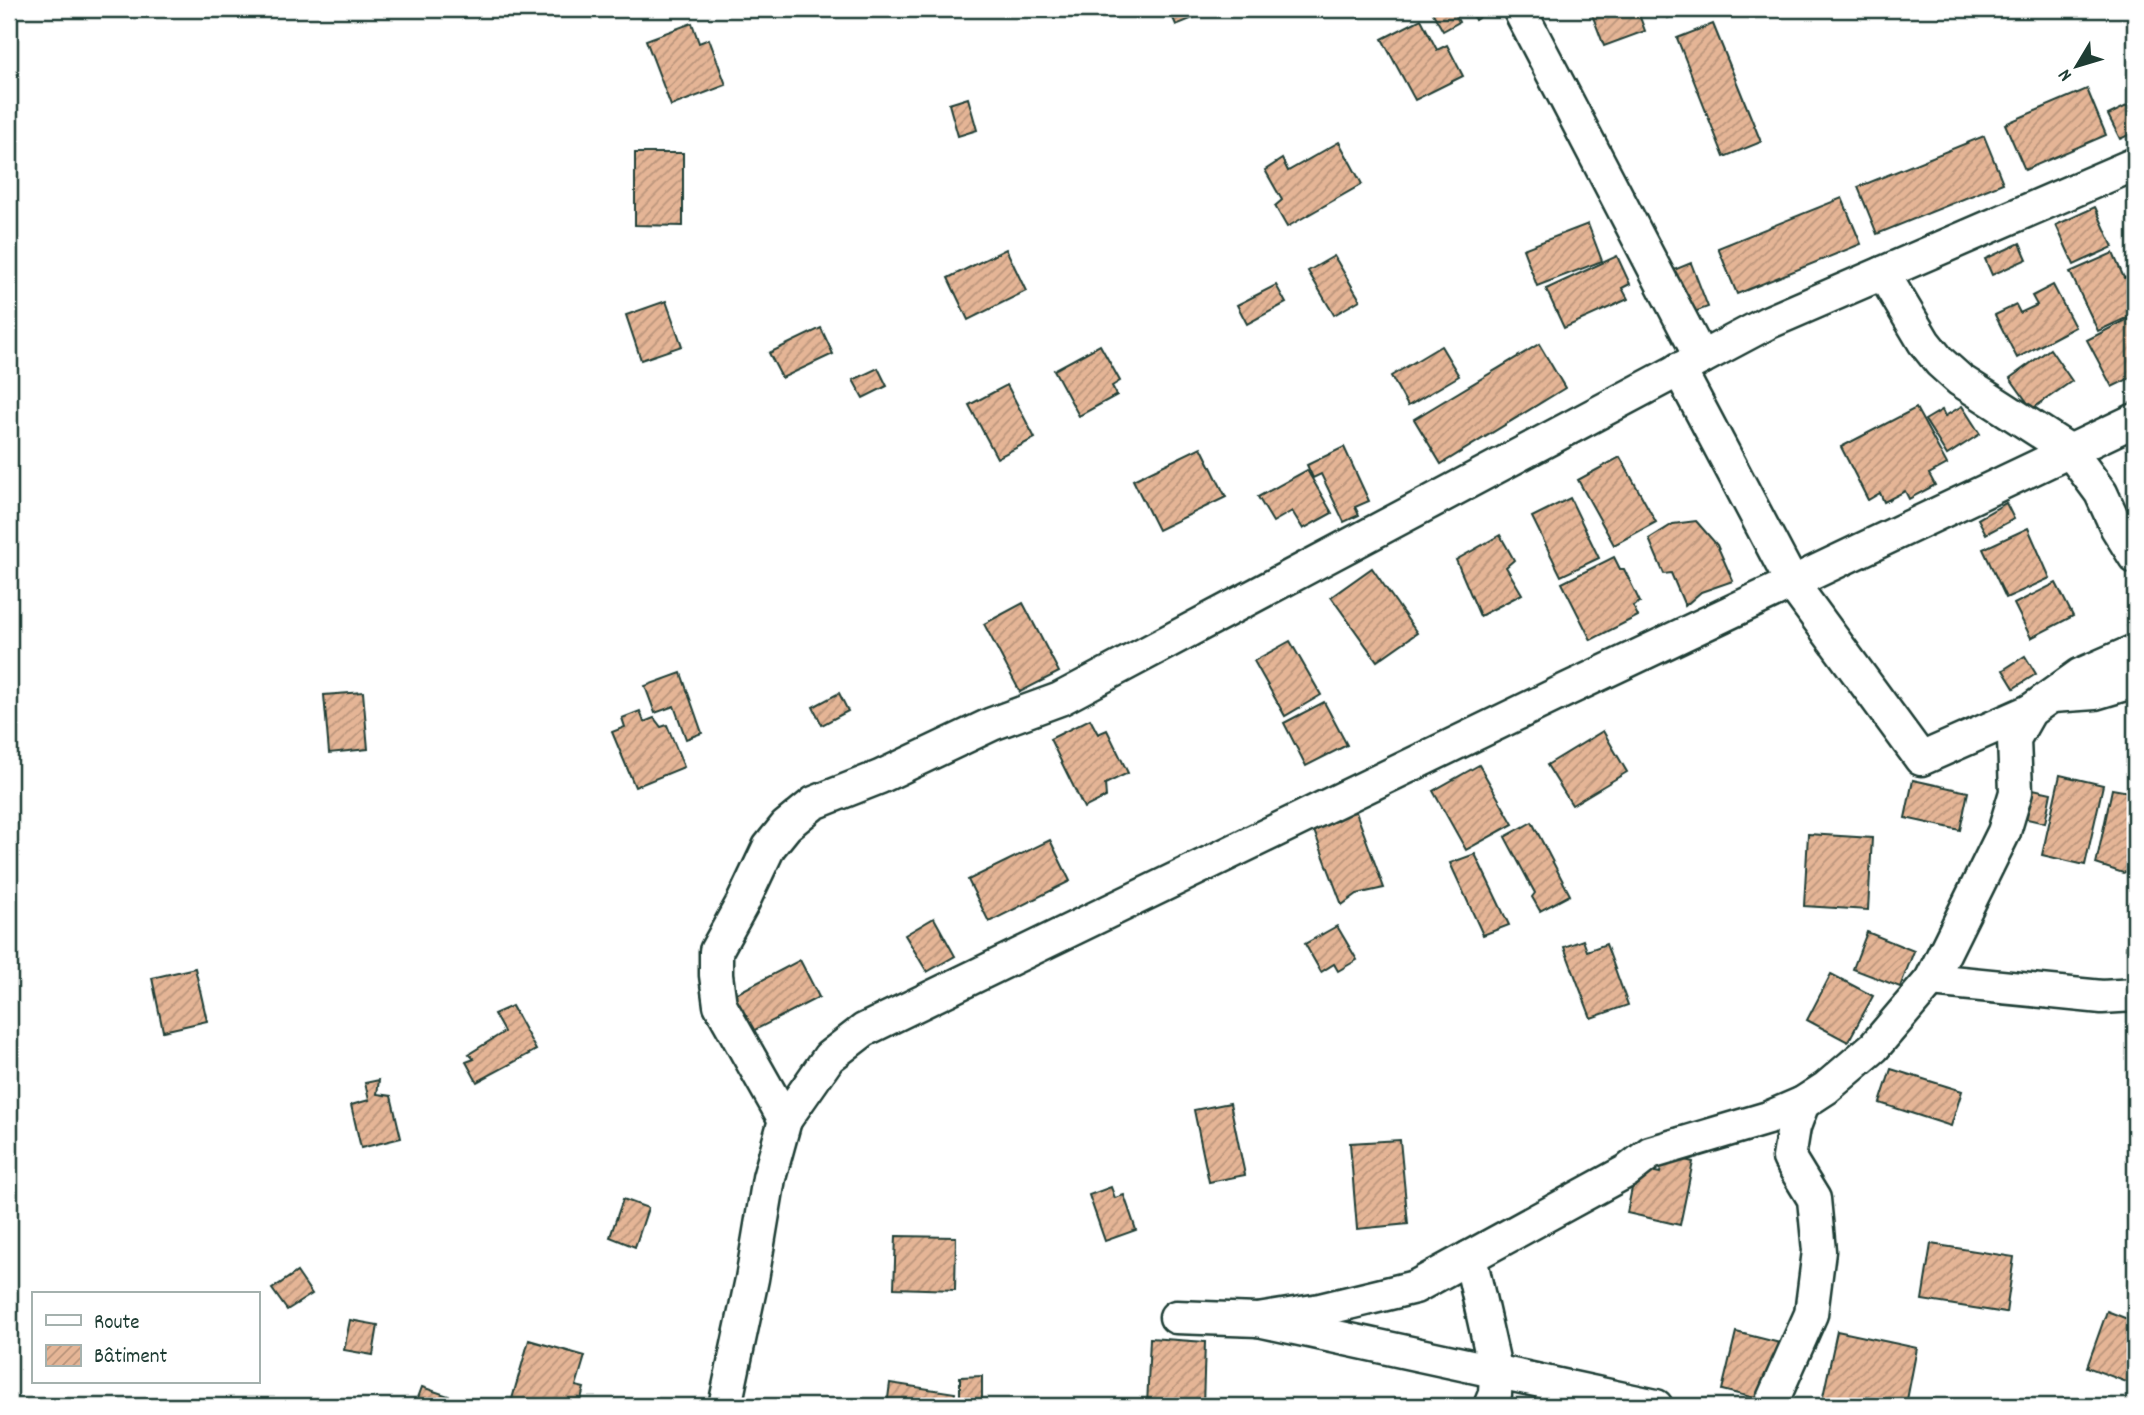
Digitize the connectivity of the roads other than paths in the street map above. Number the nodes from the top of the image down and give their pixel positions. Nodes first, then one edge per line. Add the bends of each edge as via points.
1 (1519, 9) edge
2 (2135, 164) edge
3 (1883, 273) junction
4 (1690, 364) junction
5 (2135, 420) edge
6 (2070, 451) junction
7 (2135, 557) edge
8 (1792, 583) junction
9 (2135, 651) edge
10 (2135, 681) edge
11 (2040, 704) junction
12 (1931, 979) junction
13 (2135, 995) edge
14 (1803, 1103) junction
15 (785, 1120) junction
16 (1470, 1257) junction
17 (1176, 1317) dead end
18 (1258, 1320) junction
19 (1496, 1373) junction
20 (725, 1406) edge
21 (1490, 1406) edge
22 (1656, 1406) edge
23 (1770, 1406) edge

1 - 4 street
2 - 3 street
3 - 4 street via 1767,323
3 - 6 street via 1940,362 1959,380
4 - 8 street
4 - 15 street via 1060,699 814,803 786,825 769,847 716,951 720,1005
5 - 6 street
6 - 7 street via 2101,493
6 - 8 street
8 - 11 street via 1921,759
8 - 15 street via 864,1030 829,1057
9 - 11 street via 2080,675
10 - 11 street
11 - 12 street via 2014,739 2016,792 2004,832
12 - 13 street via 2102,997
12 - 14 street via 1874,1047
14 - 16 street via 1650,1153 1626,1171
14 - 23 street via 1789,1158 1814,1199 1819,1251 1811,1314
15 - 20 street via 769,1178
16 - 18 street via 1415,1287
16 - 19 street
17 - 18 street
18 - 19 street
19 - 21 street
19 - 22 street

